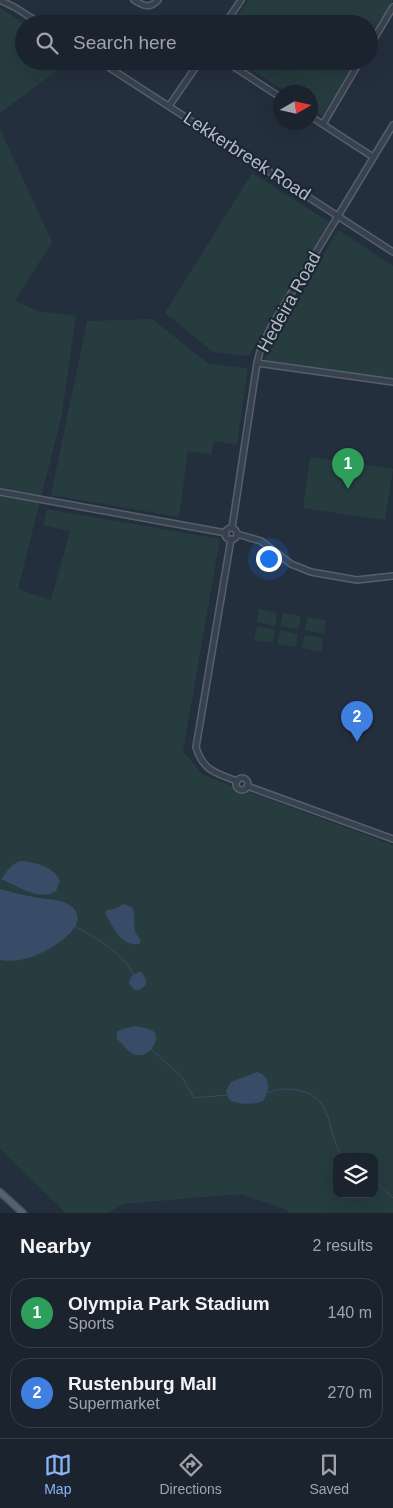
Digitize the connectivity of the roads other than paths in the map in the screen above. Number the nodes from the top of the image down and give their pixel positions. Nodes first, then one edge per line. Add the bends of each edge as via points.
1 (0, 0) edge
2 (134, 0) edge
3 (158, 0) edge
4 (241, 0) edge
5 (393, 7) edge
6 (27, 15) edge
7 (231, 15) edge
8 (378, 32) edge
9 (114, 70) edge
10 (194, 70) edge
11 (239, 70) edge
12 (355, 70) edge
13 (273, 92) edge
14 (169, 106) junction
15 (318, 121) edge
16 (323, 124) junction
17 (393, 124) edge
18 (373, 157) junction
19 (338, 216) junction
20 (392, 249) edge
21 (257, 363) junction
22 (393, 382) edge
23 (0, 492) edge
24 (232, 528) junction
25 (226, 533) junction
26 (237, 534) junction
27 (231, 540) junction
28 (393, 576) edge
29 (237, 781) junction
30 (248, 786) junction
31 (393, 839) edge
32 (0, 1192) edge
33 (23, 1213) edge

1 - 6 street
2 - 3 street via 147,6
4 - 7 street
5 - 8 street
9 - 14 street, Lekkerbreek Road
10 - 14 street
11 - 13 street
12 - 16 street
14 - 19 street, Lekkerbreek Road
15 - 16 street
16 - 18 street
17 - 18 street, Hedeira Road
18 - 19 street, Hedeira Road
19 - 20 street, Lekkerbreek Road
19 - 21 street, Hedeira Road via 268,332
21 - 22 street
21 - 24 street, Hedeira Road
23 - 25 street
24 - 25 street
24 - 26 street
25 - 27 street
26 - 27 street
26 - 28 street via 261,541 290,564 312,572 357,580
27 - 29 street via 196,747 206,766
29 - 30 street via 244,779
29 - 30 street via 240,790
30 - 31 street
32 - 33 main road

